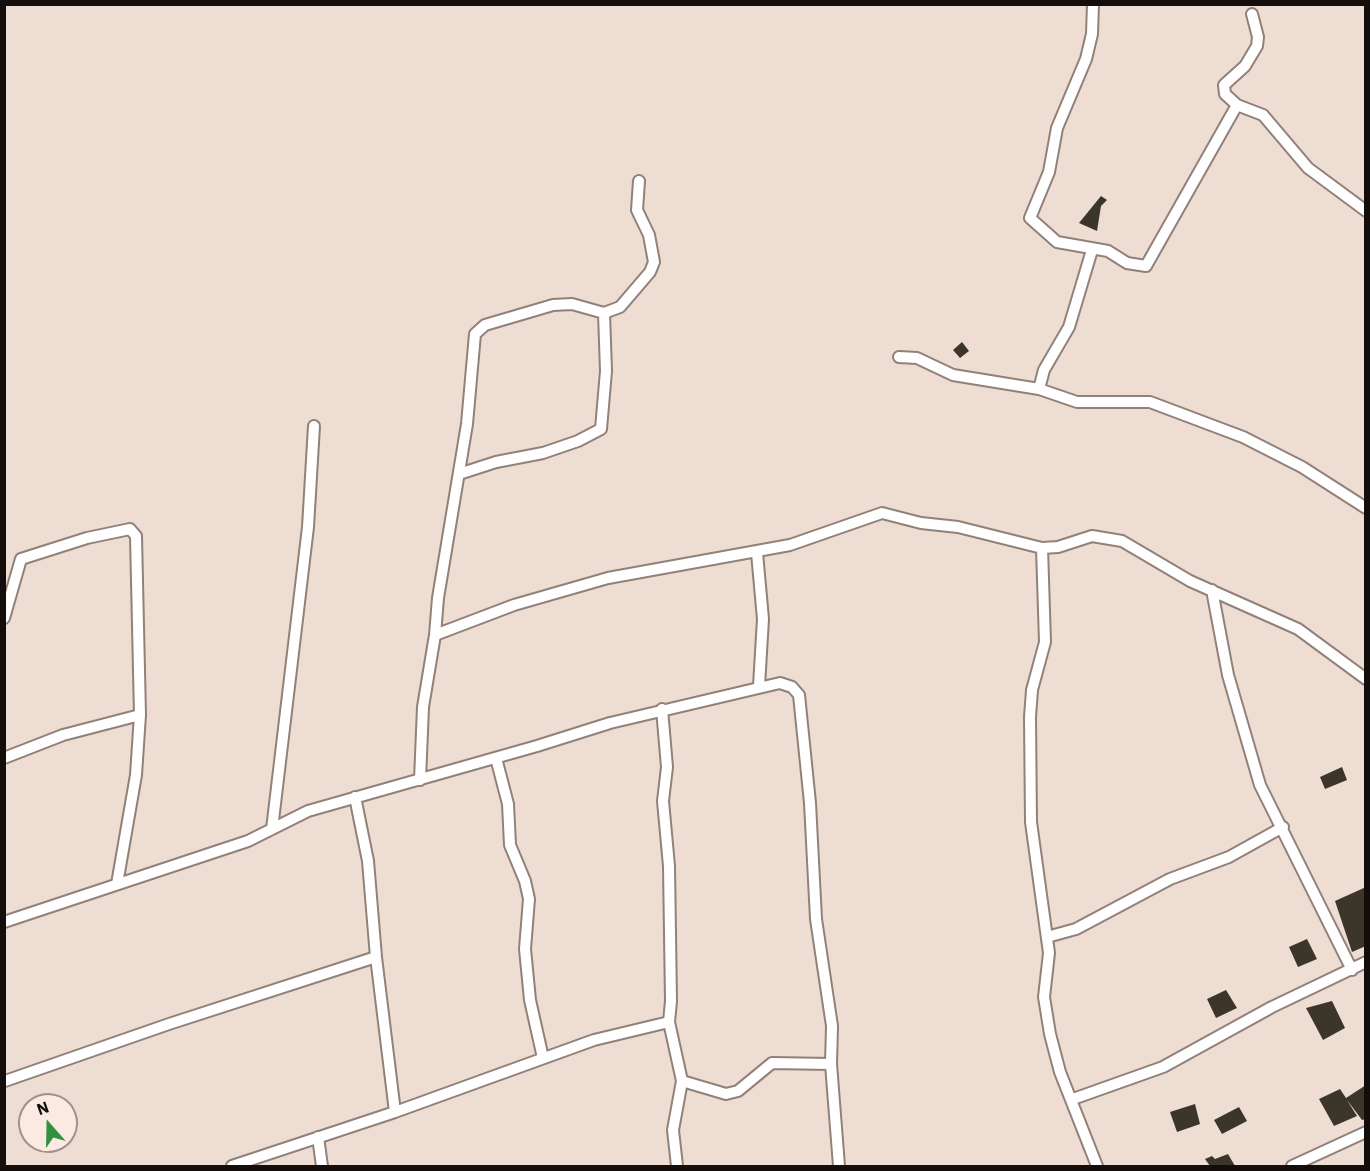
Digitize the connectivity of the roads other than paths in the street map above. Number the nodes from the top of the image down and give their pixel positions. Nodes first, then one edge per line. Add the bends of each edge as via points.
1 (1093, 4) edge
2 (1252, 14) dead end
3 (1237, 105) junction
4 (639, 181) dead end
5 (1365, 211) edge
6 (1092, 250) junction
7 (604, 313) junction
8 (899, 357) dead end
9 (1039, 389) junction
10 (314, 426) dead end
11 (459, 474) junction
12 (1365, 508) edge
13 (1042, 548) junction
14 (757, 553) junction
15 (1212, 590) junction
16 (4, 618) edge
17 (435, 634) junction
18 (1365, 679) edge
19 (759, 686) junction
20 (662, 709) junction
21 (140, 715) junction
22 (4, 758) edge
23 (496, 758) junction
24 (420, 780) junction
25 (355, 798) junction
26 (1283, 827) junction
27 (272, 829) junction
28 (117, 884) junction
29 (4, 922) edge
30 (1047, 937) junction
31 (376, 957) junction
32 (1365, 962) edge
33 (1352, 970) junction
34 (669, 1022) junction
35 (543, 1058) junction
36 (831, 1064) junction
37 (5, 1081) edge
38 (682, 1081) junction
39 (4, 1087) edge
40 (1073, 1099) junction
41 (395, 1112) junction
42 (1365, 1132) edge
43 (318, 1137) junction
44 (232, 1167) edge
45 (322, 1167) edge
46 (677, 1167) edge
47 (839, 1167) edge
48 (1097, 1167) edge
49 (1292, 1167) edge

1 - 6 street via 1086,59 1057,128 1049,172 1030,219 1057,242
2 - 3 street via 1257,46 1245,66 1224,85 1226,94
3 - 5 street via 1263,115 1308,168
3 - 6 street via 1146,266 1127,263 1108,251
4 - 7 street via 637,210 650,235 654,262 620,307
6 - 9 street via 1069,327 1044,370
7 - 11 street via 606,371 601,429 543,453
7 - 11 street via 563,303 478,329
8 - 9 street via 917,358 953,375
9 - 12 street via 1077,402 1150,402 1243,437
10 - 27 street via 308,526
11 - 17 street
13 - 14 street via 882,513 823,536
13 - 15 street via 1092,536 1122,541
13 - 30 street via 1045,642 1032,690 1031,822
14 - 17 street via 608,578 514,605
14 - 19 street via 763,619
15 - 18 street via 1298,629
15 - 26 street via 1228,675 1251,757 1260,785
16 - 21 street via 21,559 130,529 136,536
17 - 24 street via 423,707
19 - 20 street via 713,700
19 - 36 street via 780,683 792,687 798,695 810,803 816,919 832,1026
20 - 23 street
20 - 34 street via 667,767 663,801 669,867
21 - 22 street via 63,735
21 - 28 street via 136,775
23 - 24 street
23 - 35 street via 508,804 510,845 529,899 525,949 530,1000
24 - 25 street
25 - 27 street via 308,811
25 - 31 street via 368,861
26 - 30 street via 1229,857 1170,879 1076,929
26 - 33 street
27 - 28 street via 248,841
28 - 29 street
30 - 40 street via 1044,997 1060,1072
31 - 37 street
31 - 41 street
32 - 33 street
33 - 40 street via 1272,1007 1163,1067
34 - 35 street via 594,1040
34 - 38 street
35 - 41 street
36 - 38 street via 772,1063 738,1091 726,1094
36 - 47 street
37 - 39 street
38 - 46 street via 674,1115
40 - 48 street
41 - 43 street
42 - 49 street
43 - 44 street
43 - 45 street

